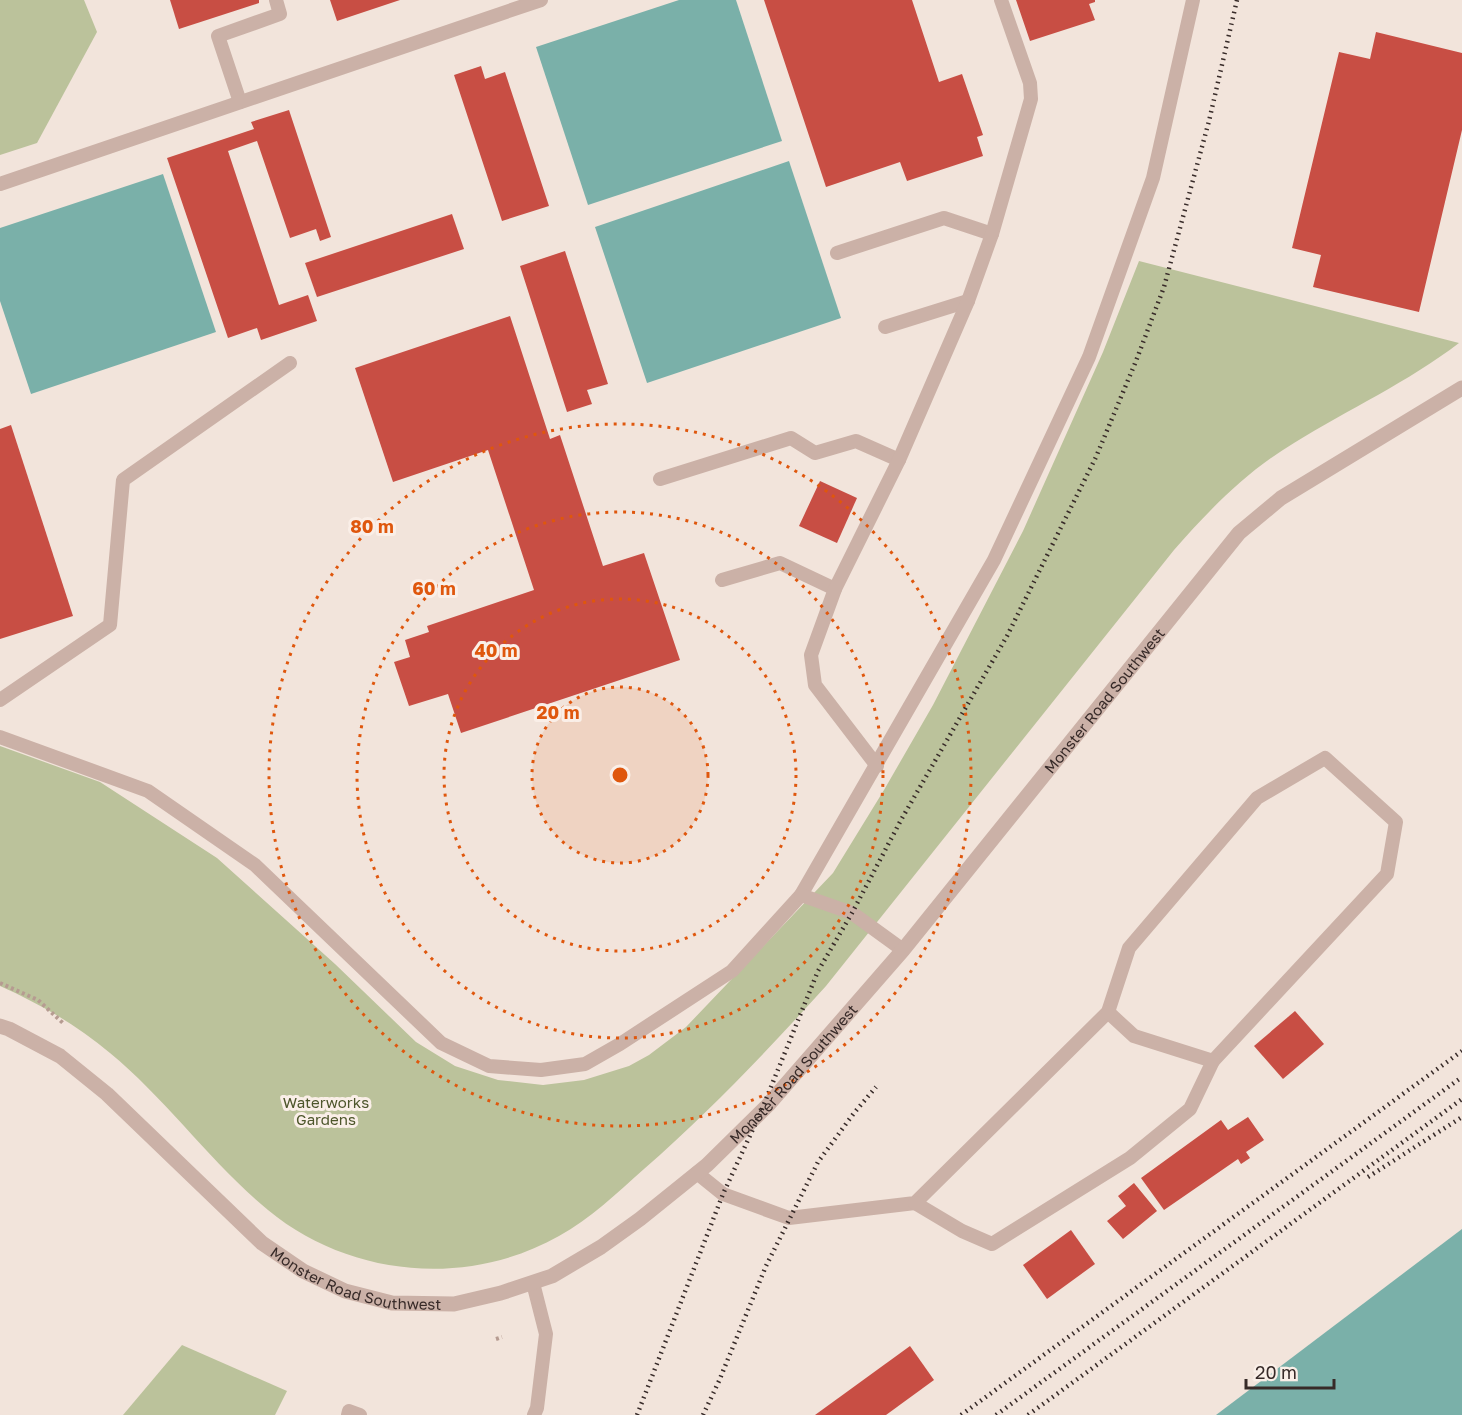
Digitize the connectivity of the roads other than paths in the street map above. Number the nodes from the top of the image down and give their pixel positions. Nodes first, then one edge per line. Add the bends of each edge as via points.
1 (276, 0) edge
2 (541, 0) edge
3 (1001, 0) edge
4 (1192, 0) edge
5 (240, 102) junction
6 (0, 184) edge
7 (992, 234) junction
8 (837, 254) dead end
9 (968, 301) junction
10 (885, 327) dead end
11 (290, 363) dead end
12 (1462, 388) edge
13 (899, 460) junction
14 (660, 479) dead end
15 (722, 580) dead end
16 (835, 589) junction
17 (0, 700) edge
18 (0, 737) edge
19 (877, 766) junction
20 (801, 895) junction
21 (903, 950) junction
22 (1108, 1012) junction
23 (0, 1026) edge
24 (1213, 1061) junction
25 (697, 1173) junction
26 (915, 1203) junction
27 (533, 1283) junction
28 (348, 1415) edge
29 (360, 1415) edge
30 (534, 1415) edge

1 - 5 lane via 280,14 218,36
2 - 5 lane
3 - 7 lane via 1030,82 1031,99
4 - 19 lane via 1153,178 1089,357 994,560
5 - 6 lane
7 - 8 lane via 944,218
7 - 9 lane
9 - 10 lane
9 - 13 lane
11 - 17 lane via 123,480 110,625
12 - 21 street, Monster Road Southwest via 1281,498 1239,533
13 - 14 lane via 856,441 815,453 791,438
13 - 16 lane
15 - 16 lane via 780,563
16 - 19 lane via 811,655 815,685
18 - 20 lane via 148,791 255,866 441,1043 489,1066 541,1070 585,1064 732,971
19 - 20 lane
20 - 21 lane via 852,913
21 - 25 street, Monster Road Southwest via 768,1105
22 - 24 lane via 1134,1035
22 - 24 lane via 1129,948 1257,798 1325,758 1396,822 1387,874
22 - 26 lane
23 - 27 street, Monster Road Southwest via 60,1056 107,1094 262,1243 303,1272 345,1291 392,1303 454,1304
24 - 26 lane via 1190,1109 1130,1158 992,1244
25 - 26 lane via 723,1194 789,1218
25 - 27 street, Monster Road Southwest via 601,1247
27 - 30 lane via 546,1334
28 - 29 lane via 350,1411

